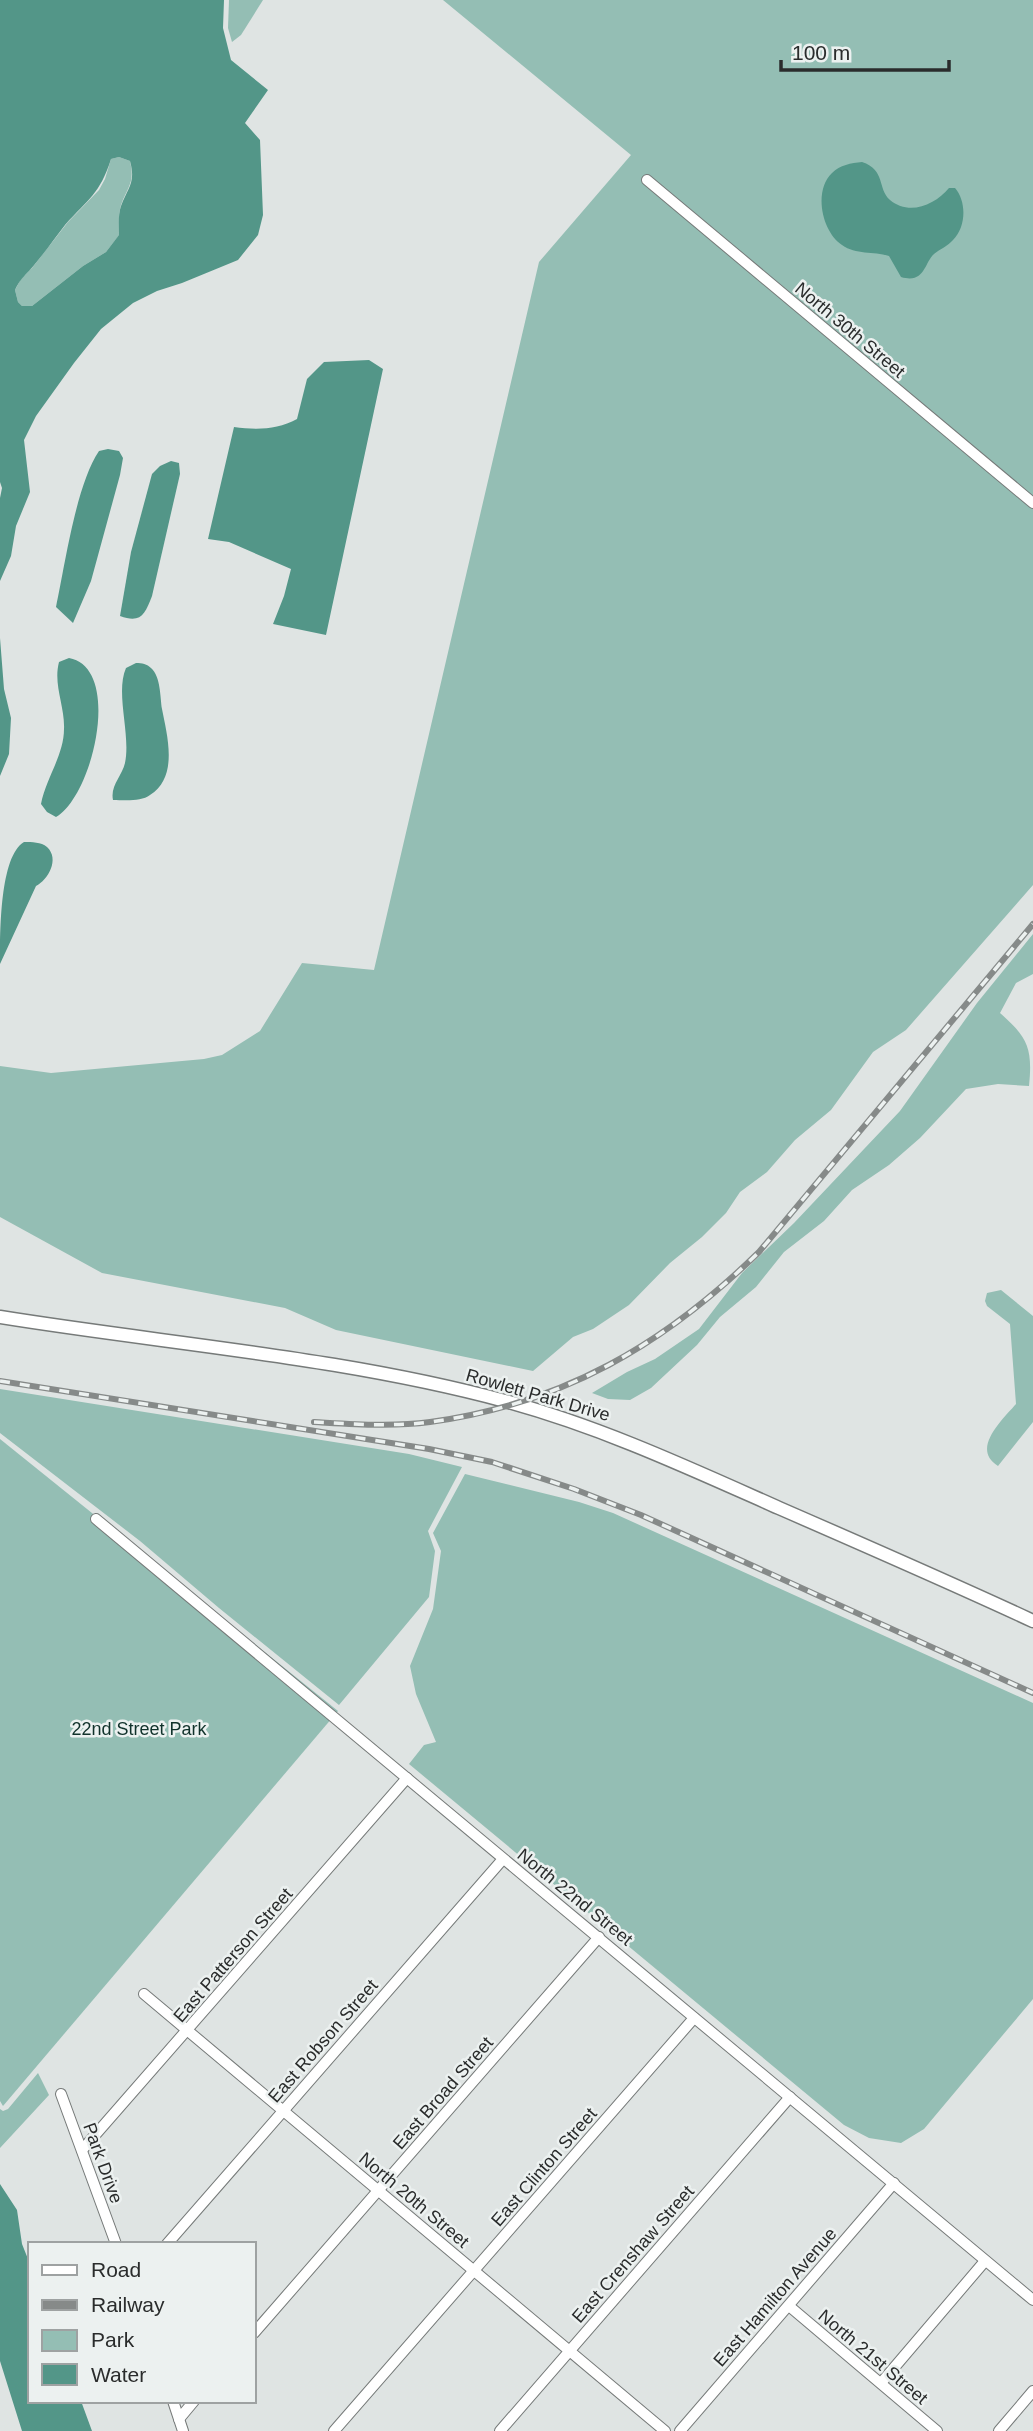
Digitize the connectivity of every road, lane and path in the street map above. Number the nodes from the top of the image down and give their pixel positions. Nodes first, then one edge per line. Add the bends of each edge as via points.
1 (647, 180) dead end
2 (1033, 503) edge
3 (0, 1317) edge
4 (96, 1519) dead end
5 (1033, 1621) edge
6 (407, 1778) junction
7 (503, 1859) junction
8 (599, 1937) junction
9 (144, 1994) dead end
10 (694, 2018) junction
11 (188, 2031) junction
12 (61, 2094) dead end
13 (790, 2098) junction
14 (283, 2111) junction
15 (82, 2150) junction
16 (894, 2183) junction
17 (379, 2191) junction
18 (115, 2242) edge
19 (169, 2242) edge
20 (985, 2261) junction
21 (474, 2271) junction
22 (1033, 2300) edge
23 (789, 2306) junction
24 (256, 2331) edge
25 (570, 2351) junction
26 (881, 2384) junction
27 (1033, 2391) edge
28 (174, 2403) edge
29 (192, 2403) edge
30 (179, 2419) junction
31 (183, 2431) edge
32 (334, 2431) edge
33 (500, 2431) edge
34 (665, 2431) edge
35 (680, 2431) edge
36 (937, 2431) edge
37 (999, 2431) edge

1 - 2 street, North 30th Street
3 - 5 street, Rowlett Park Drive via 399,1378 568,1419 637,1444
4 - 6 street, North 22nd Street
6 - 7 street, North 22nd Street
6 - 11 street, East Patterson Street
7 - 8 street, North 22nd Street
7 - 14 street, East Robson Street
8 - 10 street, North 22nd Street
8 - 17 street, East Broad Street
9 - 11 street, North 20th Street
10 - 13 street, North 22nd Street
10 - 21 street, East Clinton Street
11 - 14 street, North 20th Street
11 - 15 street, East Patterson Street
12 - 15 street, Park Drive
13 - 16 street, North 22nd Street
13 - 25 street, East Crenshaw Street
14 - 17 street, North 20th Street
14 - 19 street, East Robson Street
15 - 18 street, Park Drive
16 - 20 street, North 22nd Street
16 - 23 street, East Hamilton Avenue
17 - 21 street, North 20th Street
17 - 24 street, East Broad Street
20 - 22 street, North 22nd Street
20 - 26 street
21 - 25 street, North 20th Street
21 - 32 street, East Clinton Street
23 - 26 street, North 21st Street
23 - 35 street, East Hamilton Avenue
25 - 33 street, East Crenshaw Street
25 - 34 street, North 20th Street
26 - 36 street, North 21st Street
27 - 37 street
28 - 30 street
29 - 30 street
30 - 31 street

